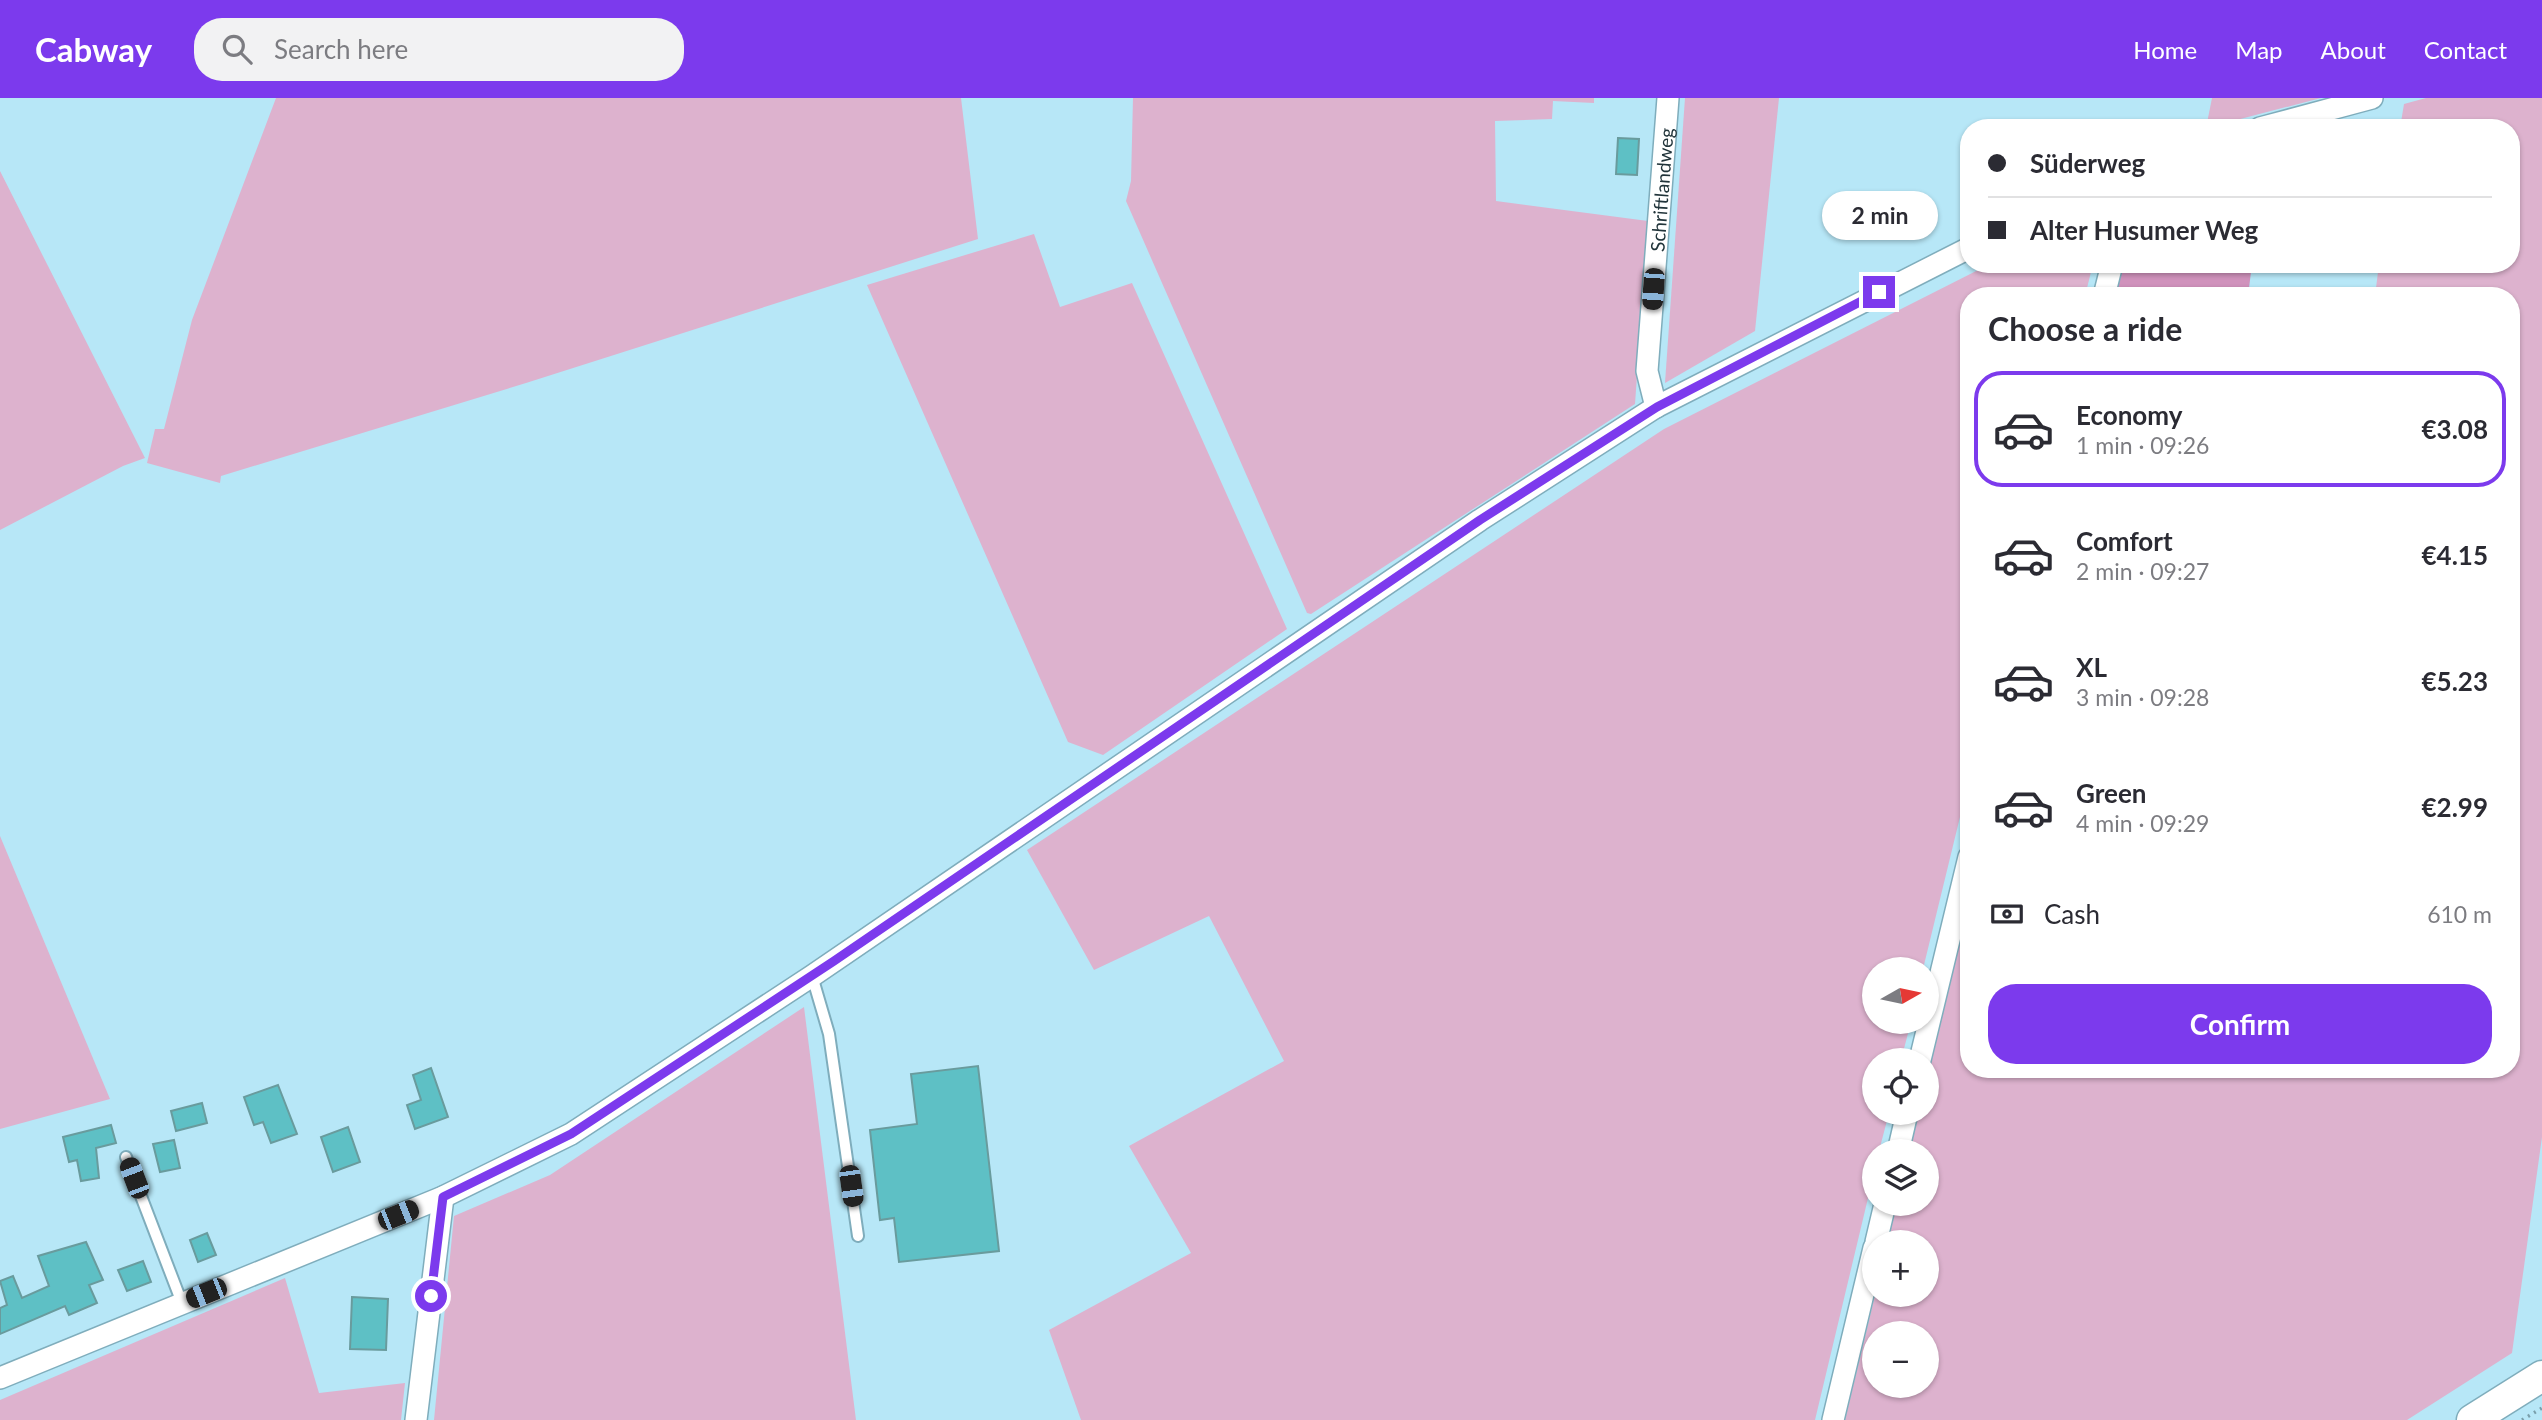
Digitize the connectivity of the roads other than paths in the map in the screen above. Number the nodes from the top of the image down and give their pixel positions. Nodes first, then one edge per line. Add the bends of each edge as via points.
1 (1668, 98) edge
2 (2372, 98) edge
3 (2294, 119) edge
4 (1960, 253) edge
5 (1657, 407) junction
6 (1960, 894) edge
7 (812, 976) junction
8 (1923, 1048) edge
9 (127, 1157) dead end
10 (443, 1197) junction
11 (858, 1236) dead end
12 (1862, 1298) edge
13 (182, 1303) junction
14 (2542, 1376) edge
15 (0, 1378) edge
16 (416, 1420) edge
17 (1833, 1420) edge
18 (2472, 1420) edge

1 - 5 street, Schriftlandweg via 1647,371
2 - 3 street
4 - 5 street
5 - 7 street via 1480,520
6 - 8 street
7 - 10 street via 571,1134
7 - 11 lane via 827,1026
9 - 13 lane
10 - 13 street
10 - 16 street
12 - 17 street
13 - 15 street
14 - 18 main road

